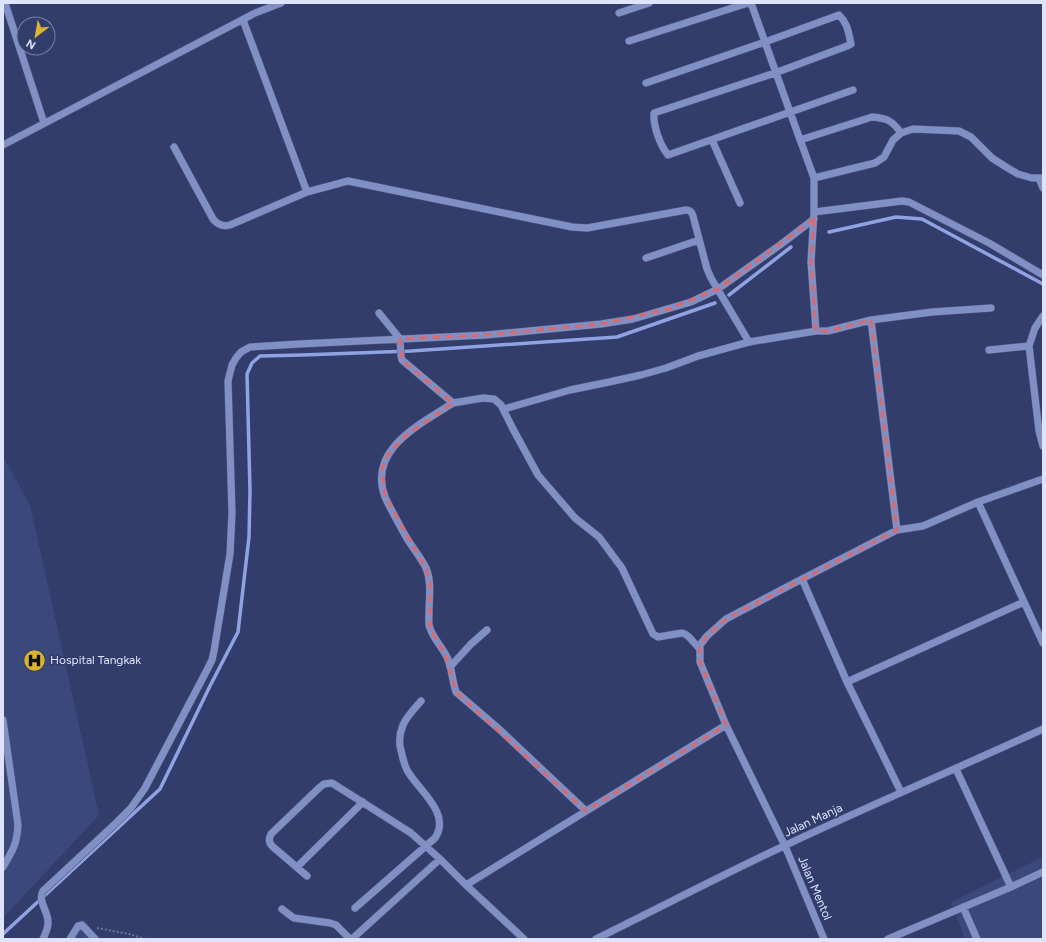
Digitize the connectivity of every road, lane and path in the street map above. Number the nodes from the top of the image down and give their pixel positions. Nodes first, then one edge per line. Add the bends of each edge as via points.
1 (5, 3) edge
2 (281, 3) edge
3 (649, 3) edge
4 (748, 3) edge
5 (752, 3) edge
6 (619, 13) dead end
7 (243, 20) junction
8 (629, 41) dead end
9 (765, 42) junction
10 (776, 73) junction
11 (646, 83) dead end
12 (853, 90) dead end
13 (790, 112) junction
14 (44, 123) junction
15 (901, 133) junction
16 (712, 140) junction
17 (800, 140) junction
18 (3, 145) edge
19 (174, 147) dead end
20 (814, 178) junction
21 (1041, 178) edge
22 (1043, 188) edge
23 (307, 192) junction
24 (740, 203) dead end
25 (814, 215) junction
26 (699, 240) junction
27 (646, 258) dead end
28 (1043, 275) edge
29 (718, 290) junction
30 (991, 308) dead end
31 (379, 313) dead end
32 (1043, 316) edge
33 (871, 320) junction
34 (816, 331) junction
35 (400, 341) junction
36 (749, 342) junction
37 (1029, 346) junction
38 (989, 350) dead end
39 (453, 403) junction
40 (504, 410) junction
41 (1043, 446) edge
42 (1043, 479) edge
43 (978, 502) junction
44 (897, 530) junction
45 (802, 579) junction
46 (1024, 602) junction
47 (487, 630) dead end
48 (1043, 643) edge
49 (699, 648) junction
50 (450, 667) junction
51 (847, 682) junction
52 (422, 701) dead end
53 (3, 720) edge
54 (726, 725) junction
55 (1043, 729) edge
56 (956, 769) junction
57 (901, 792) junction
58 (363, 802) junction
59 (586, 811) junction
60 (425, 845) junction
61 (785, 846) junction
62 (440, 859) junction
63 (3, 867) edge
64 (296, 867) junction
65 (1043, 872) edge
66 (307, 876) dead end
67 (466, 885) junction
68 (1011, 887) junction
69 (963, 907) junction
70 (356, 908) dead end
71 (282, 909) dead end
72 (97, 928) dead end
73 (43, 939) edge
74 (70, 939) edge
75 (96, 939) edge
76 (145, 939) edge
77 (351, 939) edge
78 (524, 939) edge
79 (596, 939) edge
80 (824, 939) edge
81 (888, 939) edge
82 (977, 939) edge

1 - 14 street
2 - 7 street
3 - 6 street
4 - 8 street
5 - 9 street
7 - 14 street
7 - 23 street
9 - 10 street
9 - 10 street via 839,15 845,21 850,44
9 - 11 street
10 - 13 street
10 - 16 street via 654,113 663,148 668,155
12 - 13 street
13 - 16 street
13 - 17 street
14 - 18 street
15 - 17 street via 884,118 872,117
15 - 20 street via 893,140 884,157 875,163
15 - 21 street via 912,129 959,131 971,137 992,158 1018,174
16 - 24 street
17 - 20 street
19 - 23 street via 213,220 221,226 230,225
20 - 25 street
21 - 22 street
23 - 26 street via 348,181 564,226 587,228 689,210
25 - 28 street via 909,202 989,243
25 - 29 street via 780,245
25 - 34 street via 811,262
26 - 27 street
26 - 29 street via 710,278
29 - 35 street via 691,302 632,319 601,324
29 - 36 street
30 - 33 street
31 - 35 street
32 - 37 street via 1035,328
33 - 34 street via 828,331
33 - 44 street
34 - 36 street
35 - 39 street via 402,360
35 - 73 street via 250,347 236,358 228,381 232,513 230,554 212,660 145,788 131,808 43,891 41,896 48,922
36 - 40 street via 641,375 570,390
37 - 38 street
37 - 41 street via 1039,432
39 - 40 street via 483,398 494,399
39 - 50 street via 405,436 387,456 382,469 385,496 405,536 426,569 430,582 430,628
40 - 49 street via 538,475 575,518 599,536 622,568 653,634 658,637 686,634
42 - 43 street
43 - 44 street via 923,526
43 - 46 street
44 - 45 street
45 - 49 street via 726,619 707,636
45 - 51 street
46 - 48 street
46 - 51 street
47 - 50 street
49 - 54 street, Jalan Mentol via 700,662
50 - 59 street via 456,692
51 - 57 street
52 - 60 street via 405,721 399,738 407,770 438,816 438,833
53 - 63 street via 18,825 13,851
54 - 59 street
54 - 61 street, Jalan Mentol
55 - 56 street, Jalan Manja
56 - 57 street, Jalan Manja
56 - 68 street
57 - 61 street, Jalan Manja
58 - 60 street
58 - 64 street
58 - 64 street via 332,783 324,784 277,829 270,837 270,843
59 - 67 street
60 - 62 street
60 - 70 street
61 - 79 street, Jalan Manja
61 - 80 street, Jalan Mentol
62 - 67 street
62 - 77 street
64 - 66 street
65 - 68 street
67 - 78 street
68 - 69 street
69 - 81 street
69 - 82 street
71 - 77 street via 292,917 336,925
72 - 76 path
74 - 75 street via 78,926 82,925

